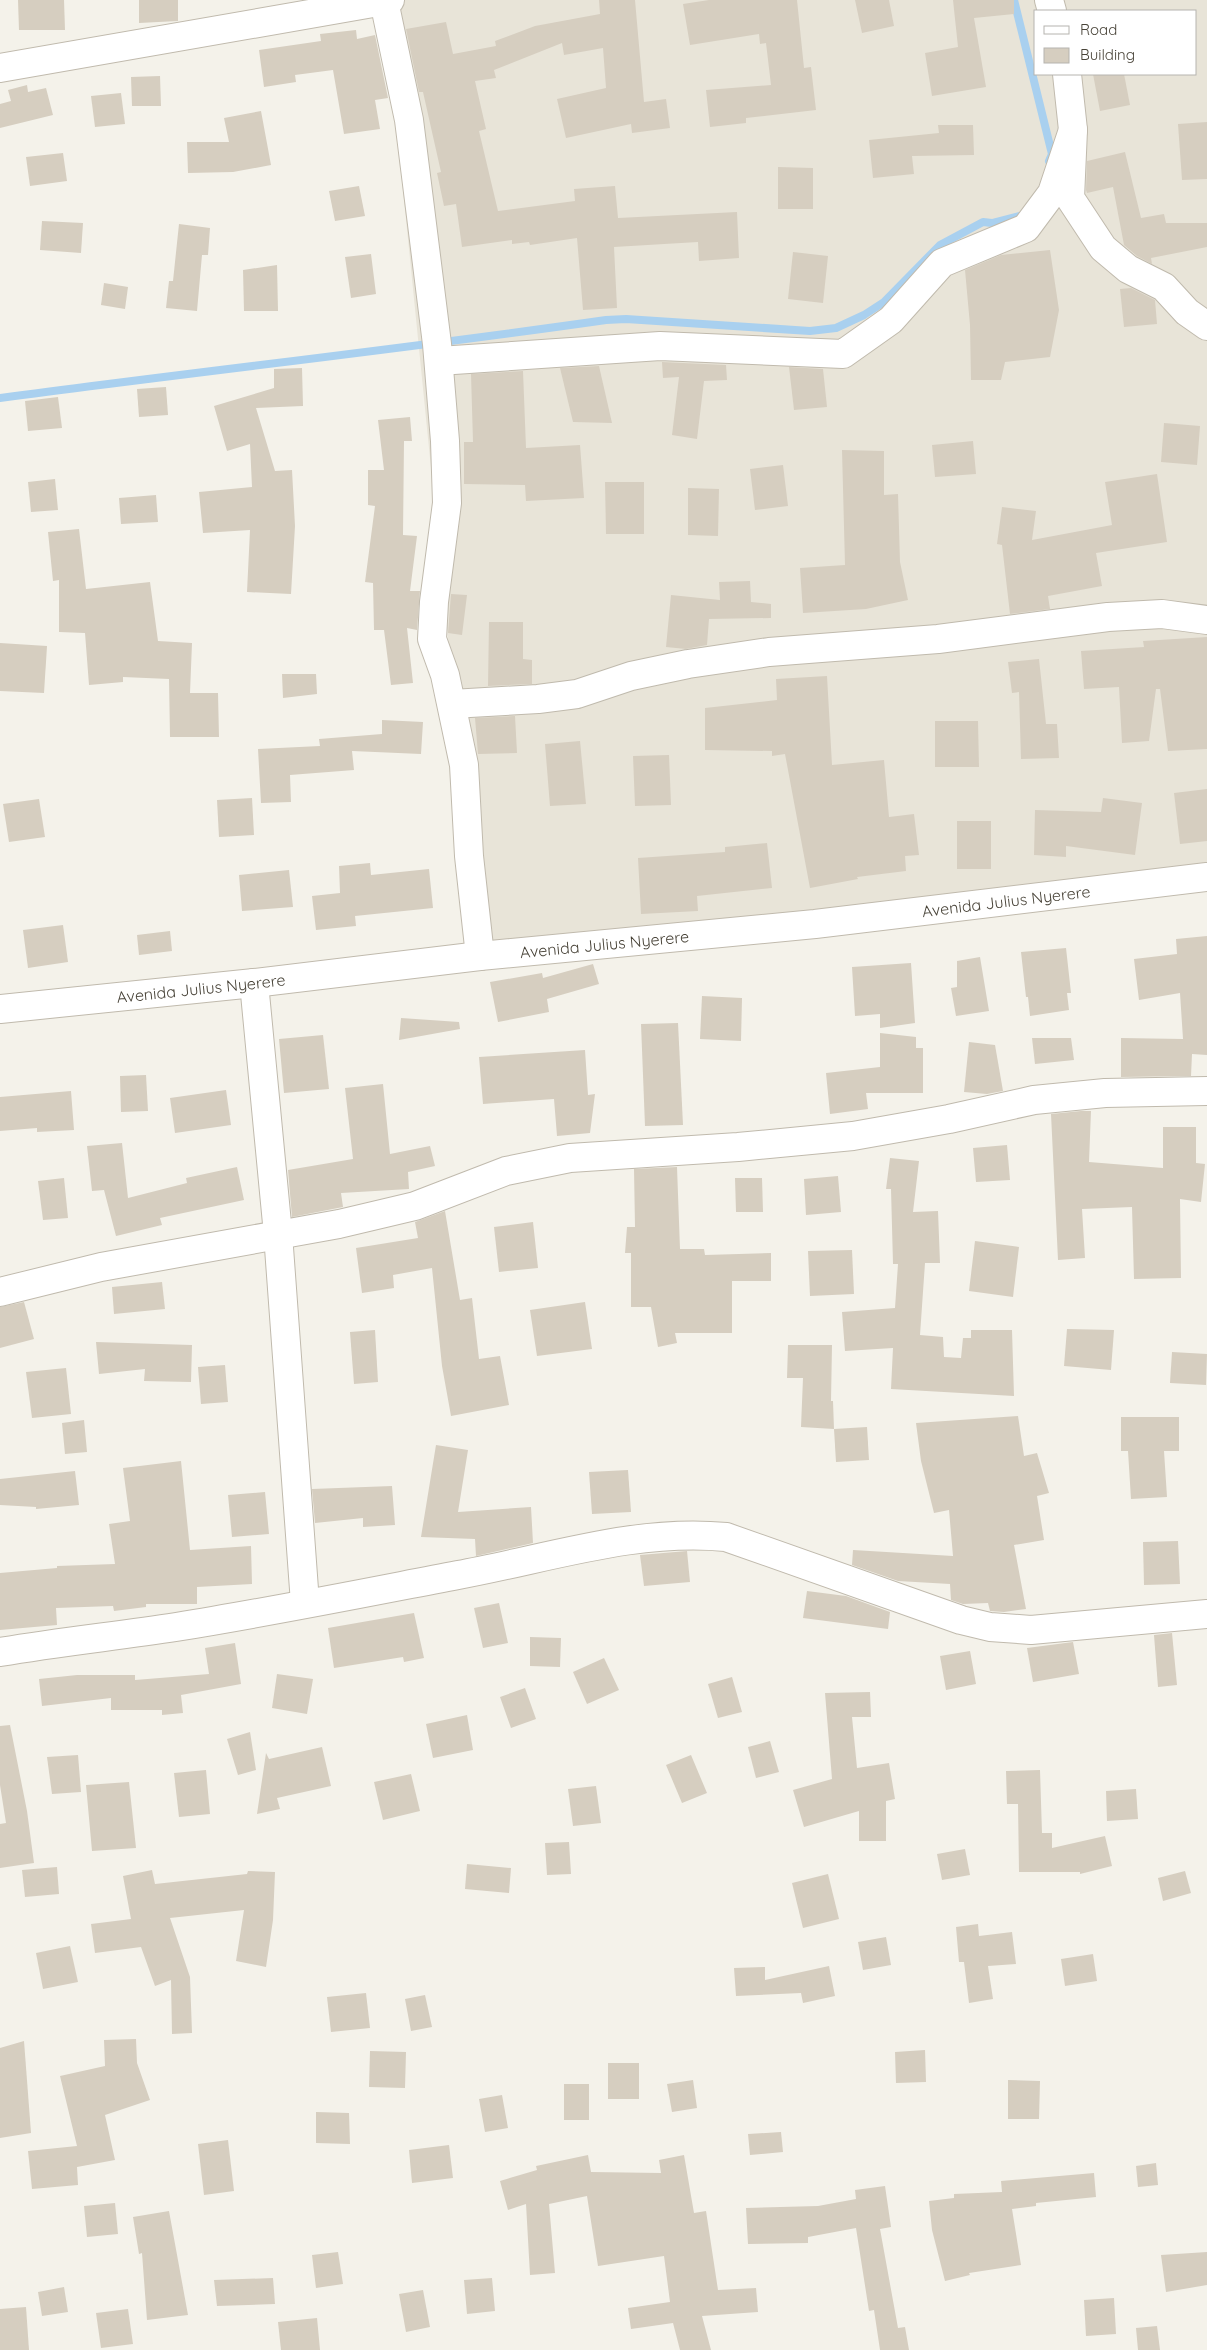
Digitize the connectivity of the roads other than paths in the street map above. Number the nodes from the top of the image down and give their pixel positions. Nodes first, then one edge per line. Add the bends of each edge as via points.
1 (387, 0) edge
2 (0, 68) edge
3 (1067, 75) edge
4 (1073, 130) junction
5 (1207, 326) edge
6 (439, 361) junction
7 (1207, 620) edge
8 (452, 704) junction
9 (1207, 877) edge
10 (480, 956) junction
11 (254, 984) junction
12 (0, 1009) edge
13 (1207, 1091) edge
14 (278, 1234) junction
15 (0, 1292) edge
16 (305, 1603) junction
17 (1207, 1614) edge
18 (0, 1652) edge

1 - 2 street
1 - 6 street via 409,120
3 - 4 street
4 - 5 street via 1070,198 1104,248 1128,269 1164,287 1187,312
4 - 6 street via 1052,193 1026,228 942,263 891,320 843,354 660,346
6 - 8 street via 447,503 432,639
7 - 8 street via 1162,614 1108,617 938,639 768,652 631,676 577,694
8 - 10 street via 464,765
9 - 10 street, Avenida Julius Nyerere via 815,924
10 - 11 street, Avenida Julius Nyerere
11 - 12 street, Avenida Julius Nyerere
11 - 14 street
13 - 14 street via 1105,1093 1034,1100 949,1120 853,1136 570,1158 506,1171 415,1206
14 - 15 street via 101,1267
14 - 16 street
16 - 17 street via 657,1536 698,1534 726,1537 960,1620 990,1627 1031,1630
16 - 18 street via 177,1627

